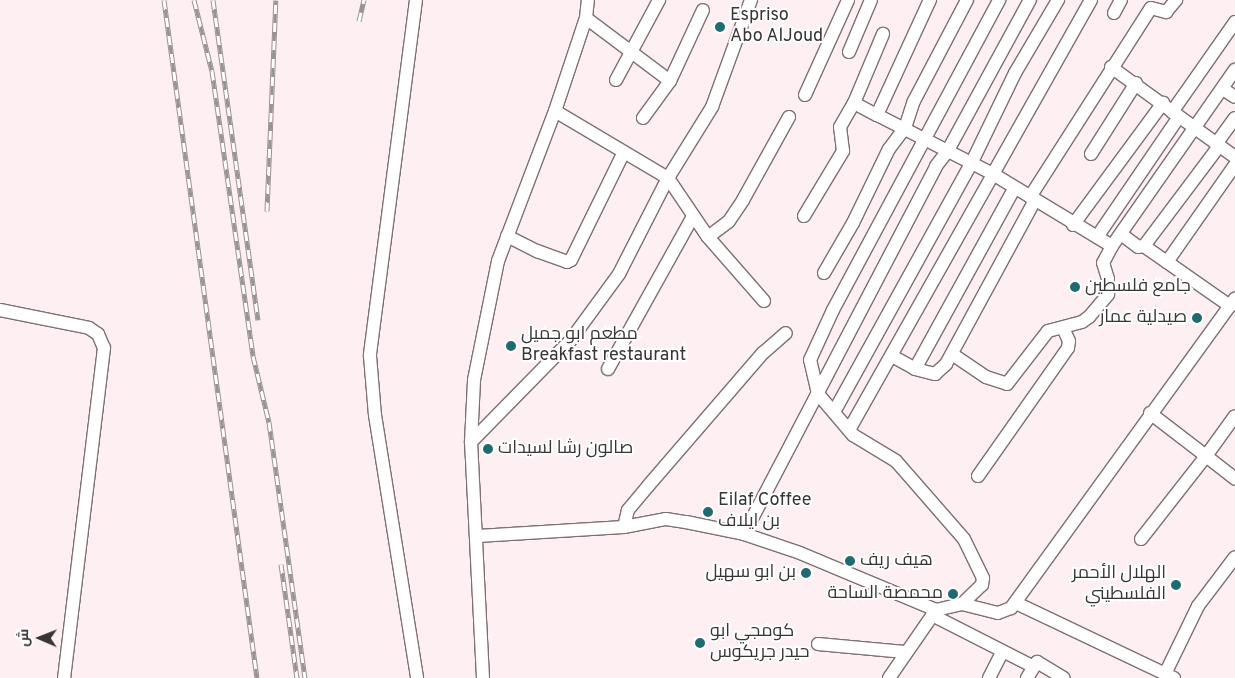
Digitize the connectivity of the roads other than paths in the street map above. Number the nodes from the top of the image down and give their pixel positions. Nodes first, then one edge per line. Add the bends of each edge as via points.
1 (416, 0) edge
2 (588, 0) edge
3 (659, 0) edge
4 (750, 0) edge
5 (848, 0) edge
6 (871, 0) edge
7 (930, 0) edge
8 (967, 0) edge
9 (999, 0) edge
10 (1030, 0) edge
11 (1058, 0) edge
12 (1092, 0) edge
13 (1121, 0) edge
14 (1176, 0) edge
15 (702, 10) dead end
16 (1114, 13) dead end
17 (586, 18) junction
18 (1235, 22) edge
19 (883, 34) dead end
20 (632, 51) junction
21 (849, 52) dead end
22 (1111, 67) junction
23 (1235, 70) edge
24 (616, 80) dead end
25 (670, 81) junction
26 (1136, 83) junction
27 (1223, 89) junction
28 (805, 95) dead end
29 (1235, 98) edge
30 (854, 104) junction
31 (555, 111) junction
32 (1171, 111) junction
33 (877, 115) junction
34 (789, 117) dead end
35 (643, 118) dead end
36 (1235, 118) edge
37 (1194, 127) junction
38 (904, 128) junction
39 (926, 140) junction
40 (1218, 145) junction
41 (624, 152) junction
42 (947, 152) junction
43 (1091, 154) dead end
44 (1235, 157) edge
45 (971, 164) junction
46 (1235, 165) edge
47 (993, 174) junction
48 (668, 178) junction
49 (1014, 188) junction
50 (1033, 199) junction
51 (693, 216) junction
52 (804, 216) dead end
53 (1073, 225) junction
54 (1121, 234) junction
55 (507, 236) junction
56 (708, 237) junction
57 (1097, 237) junction
58 (1112, 246) junction
59 (1144, 246) junction
60 (1167, 262) junction
61 (824, 273) dead end
62 (764, 302) dead end
63 (1233, 302) edge
64 (0, 310) edge
65 (1063, 328) junction
66 (786, 333) dead end
67 (952, 354) junction
68 (892, 356) junction
69 (608, 369) dead end
70 (915, 369) junction
71 (818, 394) junction
72 (834, 412) junction
73 (1150, 413) junction
74 (1235, 416) edge
75 (849, 430) junction
76 (471, 442) junction
77 (1206, 456) junction
78 (978, 476) dead end
79 (1235, 479) edge
80 (624, 527) junction
81 (744, 534) junction
82 (478, 536) junction
83 (1141, 539) dead end
84 (1235, 557) edge
85 (1016, 603) junction
86 (962, 604) junction
87 (934, 613) junction
88 (818, 644) dead end
89 (905, 652) junction
90 (1002, 652) junction
91 (1034, 667) junction
92 (1169, 676) edge
93 (64, 678) edge
94 (417, 678) edge
95 (483, 678) edge
96 (888, 678) edge
97 (989, 678) edge
98 (1027, 678) edge
99 (1064, 678) edge

1 - 94 street via 370,356 375,415
2 - 17 street
3 - 20 street
4 - 48 street via 712,107
5 - 28 street
6 - 21 street
7 - 33 street
8 - 38 street via 914,101
9 - 39 street
10 - 42 street
11 - 45 street via 1015,74
12 - 47 street
13 - 16 street
14 - 22 street via 1166,12 1151,8
15 - 25 street
17 - 20 street
17 - 31 street
18 - 32 street
19 - 30 street
20 - 24 street
20 - 25 street
22 - 26 street
22 - 50 street
23 - 27 street
25 - 35 street
26 - 32 street
26 - 43 street
27 - 29 street
27 - 37 street
30 - 33 street
30 - 52 street via 838,132 843,151
31 - 41 street
31 - 55 street
32 - 37 street
32 - 53 street
32 - 57 street
33 - 38 street
34 - 56 street via 729,221
36 - 40 street
37 - 40 street
37 - 54 street
38 - 39 street
38 - 61 street via 889,149
39 - 42 street
39 - 71 street via 833,310 810,360
40 - 44 street
40 - 59 street
41 - 48 street
41 - 55 street via 571,260 567,262 537,251
42 - 45 street
42 - 71 street via 936,166
45 - 47 street
45 - 72 street
46 - 60 street
47 - 49 street
47 - 68 street
48 - 51 street
48 - 76 street via 619,274 570,341
49 - 50 street
49 - 70 street
50 - 53 street
50 - 67 street
51 - 56 street
51 - 69 street
53 - 57 street
54 - 58 street
54 - 59 street via 1138,247
55 - 76 street via 498,261 474,380
56 - 62 street
57 - 58 street
58 - 65 street via 1102,263 1108,279 1108,294 1082,322
59 - 60 street
60 - 63 street
63 - 73 street
64 - 93 street via 89,328 98,334 104,348
65 - 67 street via 1048,331 1007,384 986,377
65 - 78 street via 1069,341 1068,348
66 - 80 street via 763,353 648,486 628,510
67 - 70 street via 934,374
68 - 70 street
68 - 75 street
71 - 72 street
71 - 81 street
72 - 75 street
73 - 77 street
73 - 85 street
74 - 77 street
75 - 86 street via 902,467 964,539 982,578 982,585
76 - 82 street
77 - 79 street
77 - 83 street
80 - 81 street via 666,520
80 - 82 street
81 - 87 street via 800,553
82 - 95 street
84 - 92 street via 1198,606
85 - 86 street via 998,613
85 - 92 street
86 - 87 street
87 - 89 street
87 - 90 street
88 - 89 street
89 - 96 street
90 - 91 street
90 - 97 street
91 - 98 street
91 - 99 street via 1038,662

